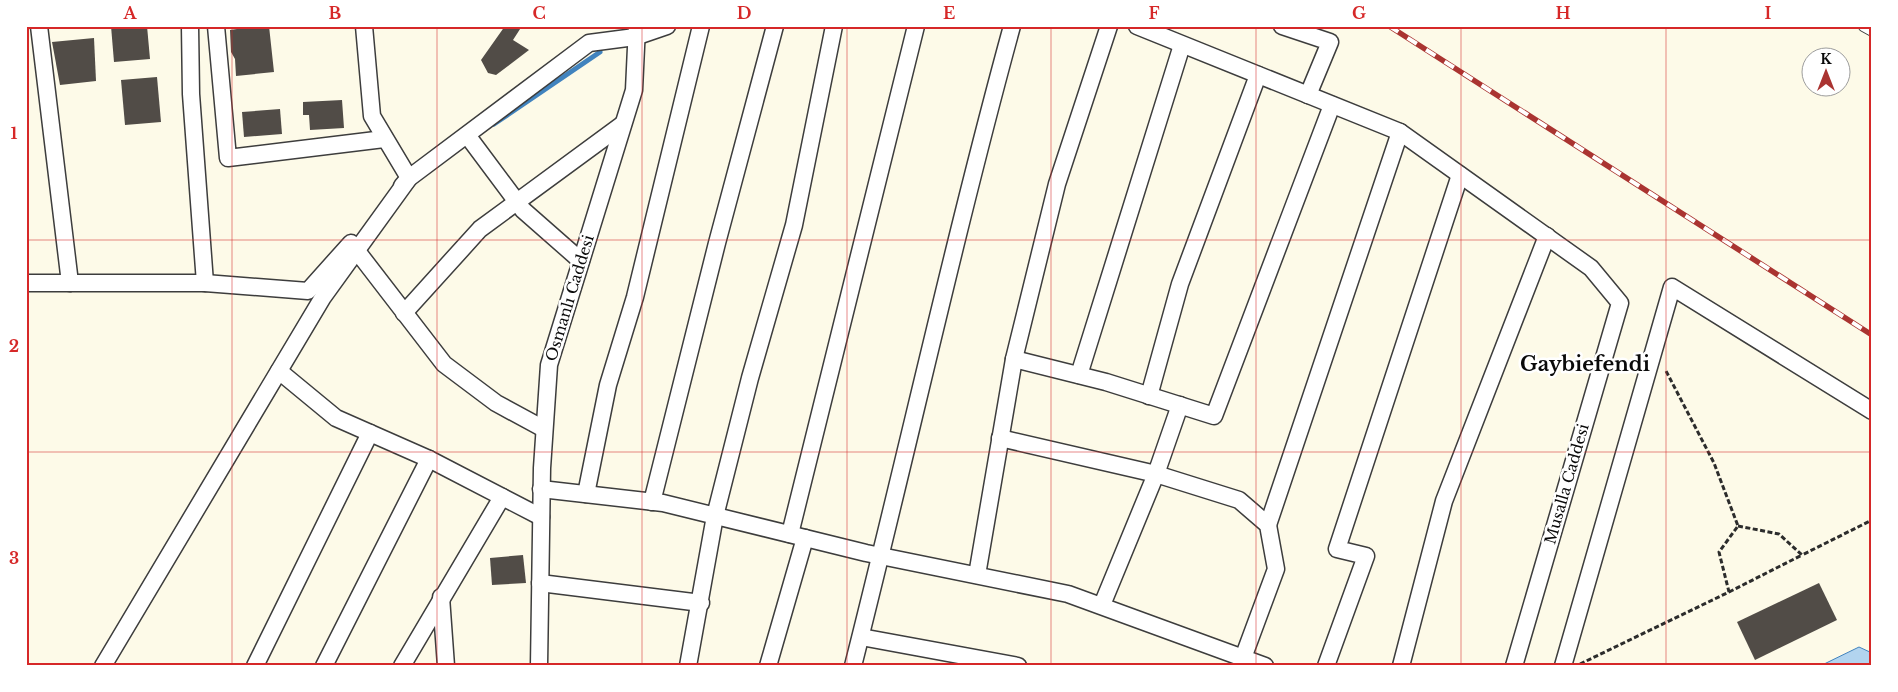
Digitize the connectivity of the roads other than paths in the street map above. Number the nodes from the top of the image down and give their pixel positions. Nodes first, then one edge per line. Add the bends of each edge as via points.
1 (39, 26) edge
2 (190, 26) edge
3 (216, 26) edge
4 (364, 26) edge
5 (667, 26) edge
6 (701, 26) edge
7 (776, 26) edge
8 (834, 26) edge
9 (916, 26) edge
10 (1012, 26) edge
11 (1109, 26) edge
12 (1137, 26) edge
13 (1282, 26) edge
14 (1863, 27) edge
15 (632, 30) edge
16 (1872, 32) edge
17 (1182, 45) junction
18 (1258, 75) junction
19 (1308, 95) junction
20 (1332, 105) junction
21 (623, 124) junction
22 (1400, 132) junction
23 (467, 135) junction
24 (384, 139) junction
25 (1460, 175) junction
26 (409, 178) junction
27 (517, 201) junction
28 (1547, 236) junction
29 (357, 251) junction
30 (581, 261) junction
31 (26, 283) edge
32 (70, 283) junction
33 (205, 283) junction
34 (404, 313) junction
35 (1014, 359) junction
36 (279, 371) junction
37 (1079, 375) junction
38 (1149, 396) junction
39 (1180, 406) junction
40 (1872, 411) edge
41 (544, 429) junction
42 (370, 433) junction
43 (1000, 438) junction
44 (429, 459) junction
45 (1156, 474) junction
46 (541, 489) junction
47 (586, 494) junction
48 (502, 497) junction
49 (652, 502) junction
50 (715, 516) junction
51 (541, 517) junction
52 (1268, 525) junction
53 (798, 536) junction
54 (882, 556) junction
55 (977, 575) junction
56 (540, 583) junction
57 (441, 597) junction
58 (701, 603) junction
59 (1102, 605) junction
60 (861, 637) junction
61 (1243, 658) junction
62 (108, 664) edge
63 (255, 666) edge
64 (324, 666) edge
65 (402, 666) edge
66 (446, 666) edge
67 (539, 666) edge
68 (688, 666) edge
69 (768, 666) edge
70 (853, 666) edge
71 (1018, 666) edge
72 (1265, 666) edge
73 (1326, 666) edge
74 (1401, 666) edge
75 (1514, 666) edge
76 (1562, 666) edge

1 - 32 street
2 - 33 street via 191,94
3 - 24 street via 228,158
4 - 24 street via 372,116
5 - 15 street
6 - 47 street via 635,297 608,385
7 - 49 street
8 - 50 street via 794,225
9 - 53 street
10 - 54 street via 977,154
11 - 35 street via 1057,184
12 - 17 street
13 - 19 street via 1330,42
14 - 16 lane
15 - 21 street, Osmanlı Caddesi via 634,90
15 - 23 street via 589,43
17 - 18 street
17 - 37 street
18 - 19 street
18 - 38 street via 1180,284
19 - 20 street
20 - 22 street
20 - 39 street via 1214,416
21 - 27 street
21 - 30 street, Osmanlı Caddesi
22 - 25 street
22 - 52 street
23 - 26 street
23 - 27 street
24 - 26 street
25 - 28 street
25 - 73 street via 1338,549 1366,556
26 - 29 street
26 - 33 street via 308,291
27 - 30 street
27 - 34 street via 480,229
28 - 74 street via 1444,501
28 - 75 street, Musalla Caddesi via 1591,268 1620,303
29 - 34 street
29 - 36 street via 323,297
30 - 41 street, Osmanlı Caddesi via 549,365
31 - 32 street
32 - 33 street
34 - 41 street via 444,364 496,403
35 - 37 street
35 - 43 street
36 - 42 street via 336,418
36 - 62 street
37 - 38 street
38 - 39 street
39 - 45 street
40 - 76 street via 1672,287
41 - 46 street, Osmanlı Caddesi
42 - 44 street
42 - 63 street
43 - 45 street
43 - 55 street
44 - 48 street
44 - 64 street
45 - 52 street via 1239,500
45 - 59 street
46 - 47 street
46 - 51 street, Osmanlı Caddesi
47 - 49 street
48 - 51 street
48 - 57 street
49 - 50 street
50 - 53 street
50 - 58 street
51 - 56 street, Osmanlı Caddesi
52 - 61 street via 1276,569
53 - 54 street
53 - 69 street
54 - 55 street
54 - 60 street
55 - 59 street via 1068,594
56 - 58 street
56 - 67 street, Osmanlı Caddesi
57 - 65 street
57 - 66 street
58 - 68 street
59 - 61 street
60 - 70 street
60 - 71 street
61 - 72 street

